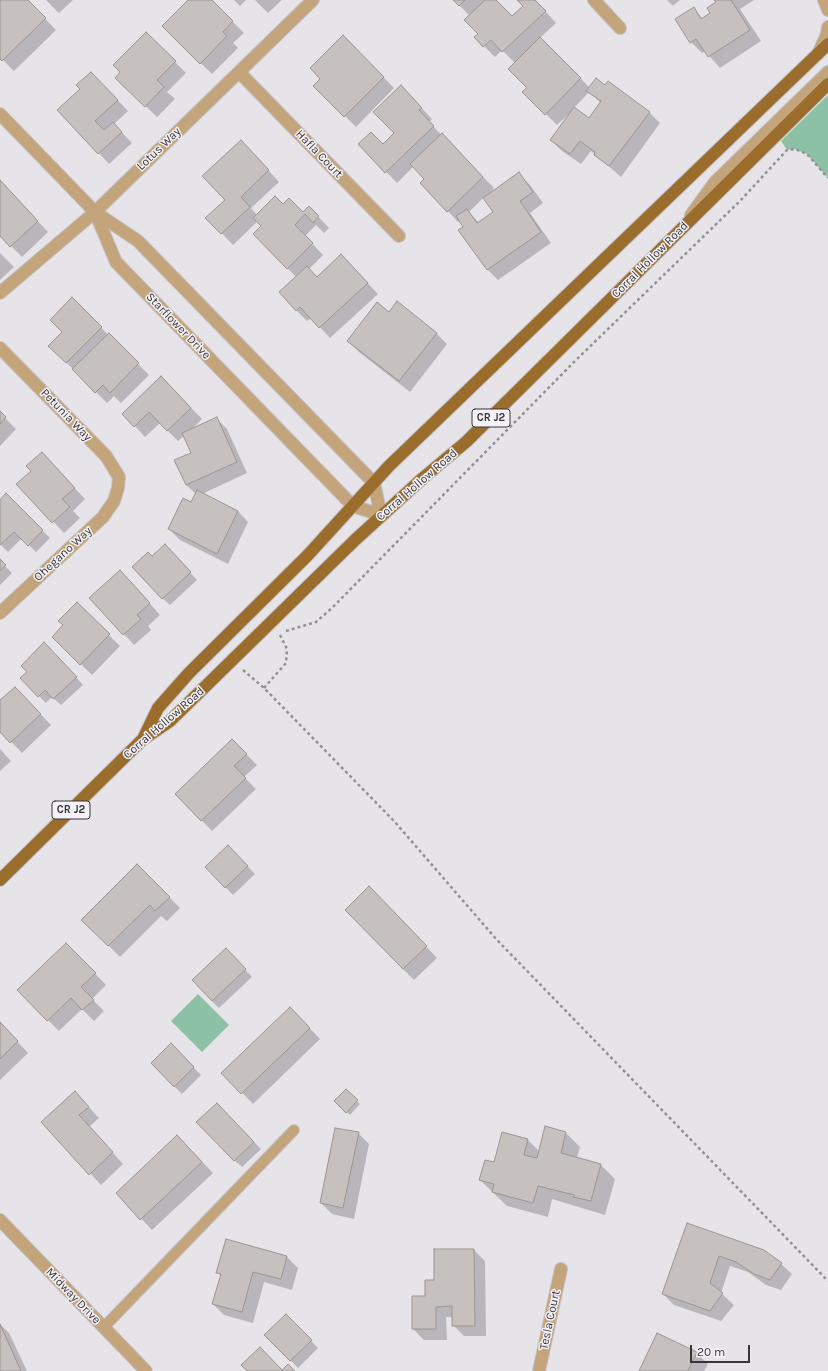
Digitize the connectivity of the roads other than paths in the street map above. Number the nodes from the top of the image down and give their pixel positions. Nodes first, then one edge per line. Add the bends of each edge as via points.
1 (313, 0) edge
2 (594, 0) edge
3 (824, 0) edge
4 (828, 10) edge
5 (828, 27) edge
6 (620, 28) dead end
7 (828, 44) edge
8 (818, 55) junction
9 (239, 72) junction
10 (828, 72) edge
11 (828, 84) edge
12 (0, 114) edge
13 (95, 212) junction
14 (684, 226) junction
15 (399, 236) dead end
16 (0, 293) edge
17 (0, 348) edge
18 (374, 483) junction
19 (118, 488) joint
20 (353, 506) junction
21 (381, 515) junction
22 (0, 613) edge
23 (142, 740) junction
24 (0, 880) edge
25 (294, 1130) dead end
26 (0, 1220) edge
27 (561, 1269) dead end
28 (104, 1328) junction
29 (146, 1371) edge
30 (539, 1371) edge

1 - 9 street, Lotus Way
2 - 6 street
3 - 4 street
5 - 8 street
7 - 8 main road
8 - 18 main road
9 - 13 street, Lotus Way
9 - 15 street, Hafla Court
10 - 14 street via 715,182
11 - 14 main road, Corral Hollow Road / CR J2
12 - 13 street, Starflower Drive
13 - 16 street, Lotus Way
13 - 18 street via 138,241
13 - 20 street, Starflower Drive via 116,262
14 - 21 main road, Corral Hollow Road / CR J2 via 466,442
17 - 19 street, Petunia Way via 106,456 119,477
18 - 20 main road
18 - 21 street
19 - 22 street, Ohegano Way via 114,501 103,517
20 - 21 street, Starflower Drive
20 - 23 main road via 308,555 189,673 158,708
21 - 23 main road, Corral Hollow Road / CR J2 via 170,721
23 - 24 main road, Corral Hollow Road / CR J2
25 - 28 lane
26 - 28 street, Midway Drive
27 - 30 street, Tesla Court
28 - 29 street, Midway Drive

